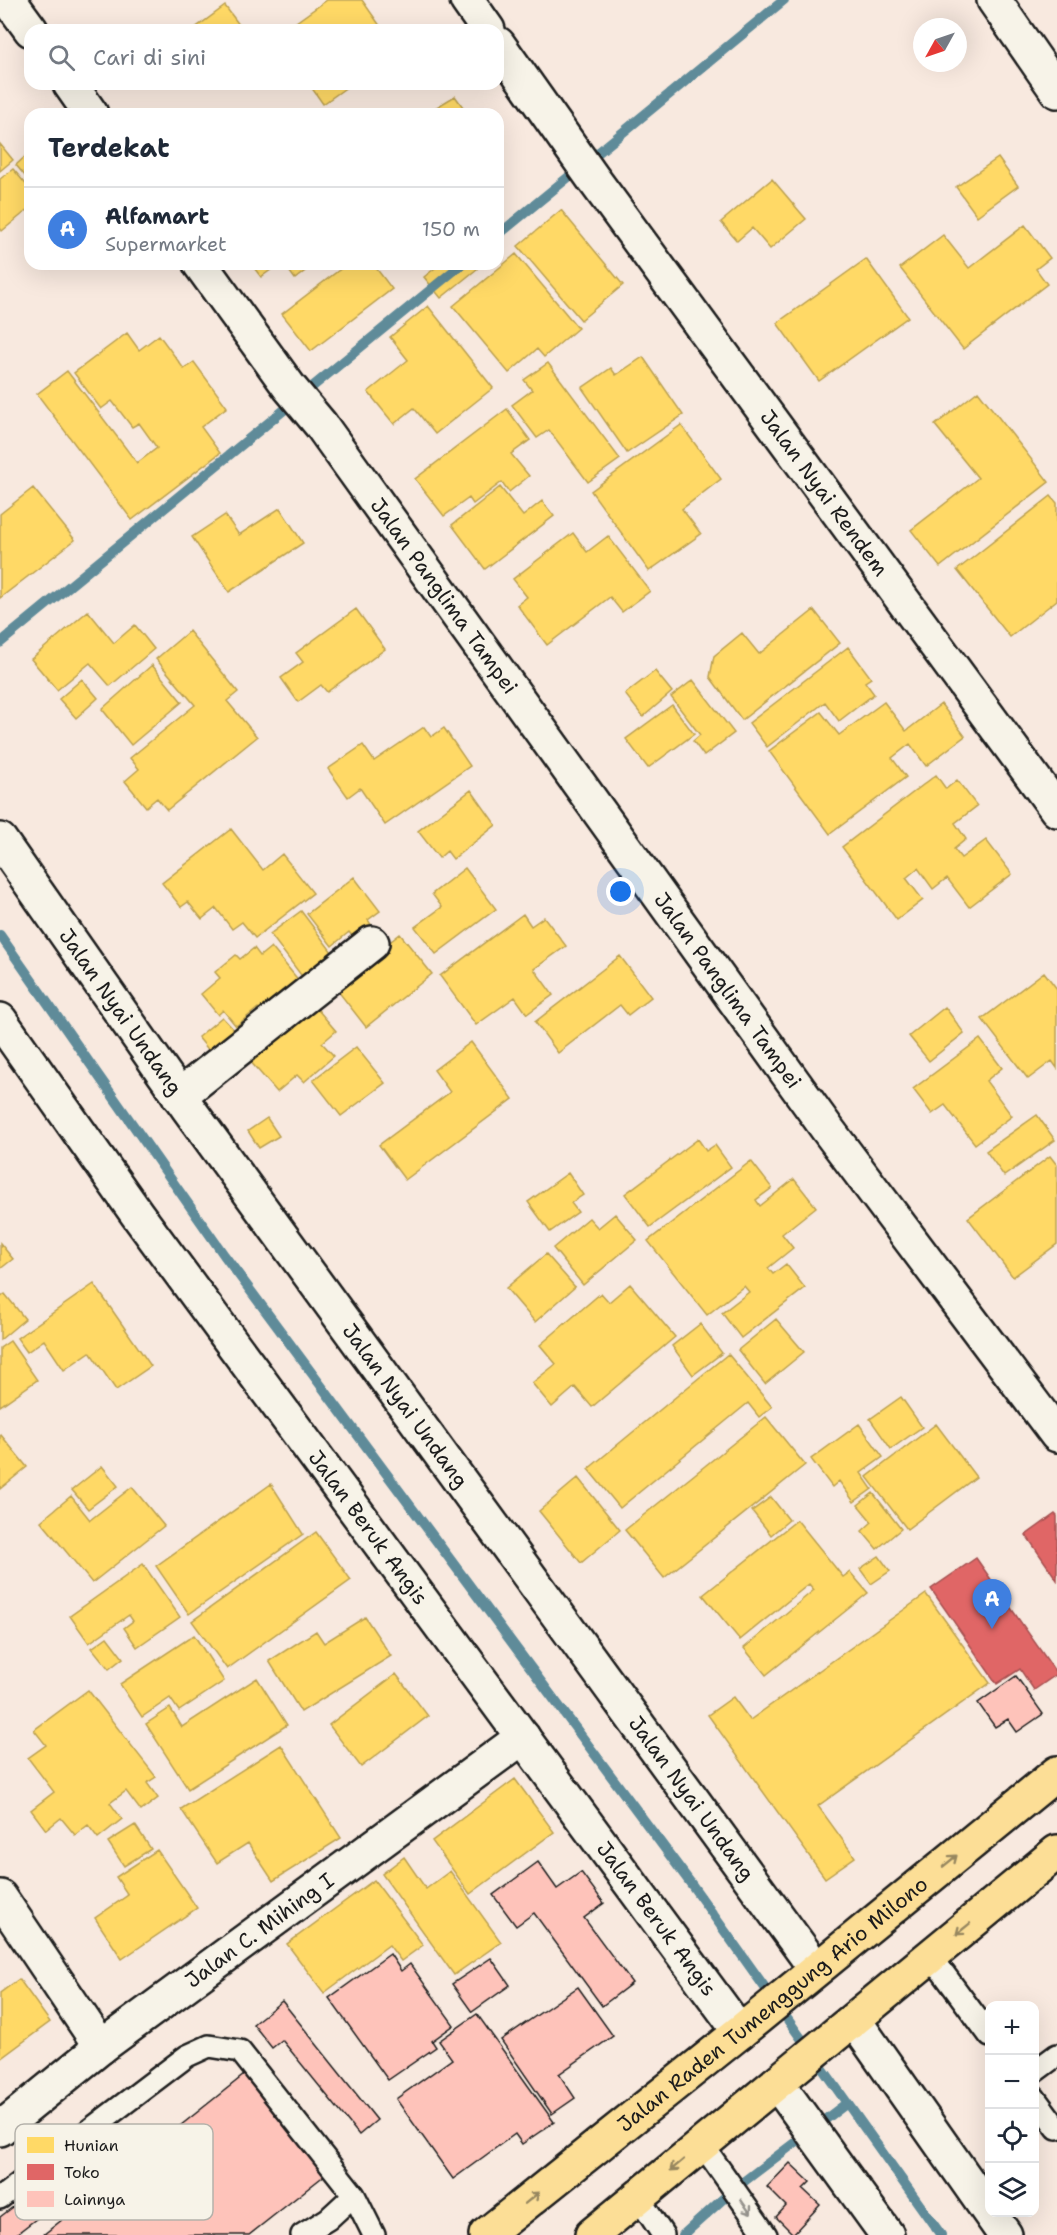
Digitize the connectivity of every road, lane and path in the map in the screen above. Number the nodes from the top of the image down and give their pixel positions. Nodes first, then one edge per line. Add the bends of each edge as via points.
1 (9, 0) edge
2 (467, 0) edge
3 (994, 0) edge
4 (26, 24) edge
5 (484, 24) edge
6 (504, 53) edge
7 (74, 90) edge
8 (1057, 91) edge
9 (87, 108) edge
10 (204, 270) edge
11 (1057, 810) edge
12 (0, 840) edge
13 (372, 943) dead end
14 (0, 1020) edge
15 (179, 1096) junction
16 (1057, 1435) edge
17 (523, 1737) junction
18 (1057, 1773) edge
19 (1057, 1852) edge
20 (0, 1897) edge
21 (930, 1955) junction
22 (807, 1977) junction
23 (748, 2025) junction
24 (844, 2028) junction
25 (985, 2029) edge
26 (101, 2047) junction
27 (1057, 2055) edge
28 (1039, 2069) edge
29 (786, 2075) junction
30 (1039, 2103) edge
31 (97, 2124) edge
32 (0, 2128) edge
33 (1057, 2128) edge
34 (702, 2144) junction
35 (15, 2187) edge
36 (354, 2195) junction
37 (638, 2197) junction
38 (0, 2198) edge
39 (302, 2235) edge
40 (374, 2235) edge
41 (486, 2235) edge
42 (592, 2235) edge
43 (663, 2235) edge
44 (766, 2235) edge
45 (887, 2235) edge
46 (1005, 2235) edge

1 - 4 street
2 - 5 street
3 - 8 street
6 - 11 street, Jalan Nyai Rendem
7 - 9 street
10 - 16 street, Jalan Panglima Tampei via 321,425 828,1130
12 - 15 street, Jalan Nyai Undang
13 - 15 street
14 - 17 street, Jalan Beruk Angis via 137,1214
15 - 22 street, Jalan Nyai Undang
17 - 23 street, Jalan Beruk Angis
17 - 26 street, Jalan C. Mihing I
22 -> 18 highway, Jalan Raden Tumenggung Ario Milono
19 -> 21 highway
20 - 26 street
21 - 24 highway
21 - 25 lane
22 - 23 highway, Jalan Raden Tumenggung Ario Milono
41 -> 23 highway, Jalan Raden Tumenggung Ario Milono
24 - 29 highway
24 - 46 street
26 - 32 street, Jalan C. Mihing I
27 - 28 lane
29 - 34 highway
29 - 45 street via 797,2111
30 - 33 lane
31 - 36 lane via 187,2056 209,2046 240,2051
34 -> 37 highway
34 -> 44 lane
35 - 38 lane
36 - 39 lane via 328,2219
36 - 40 lane
37 - 42 highway
37 - 43 lane

